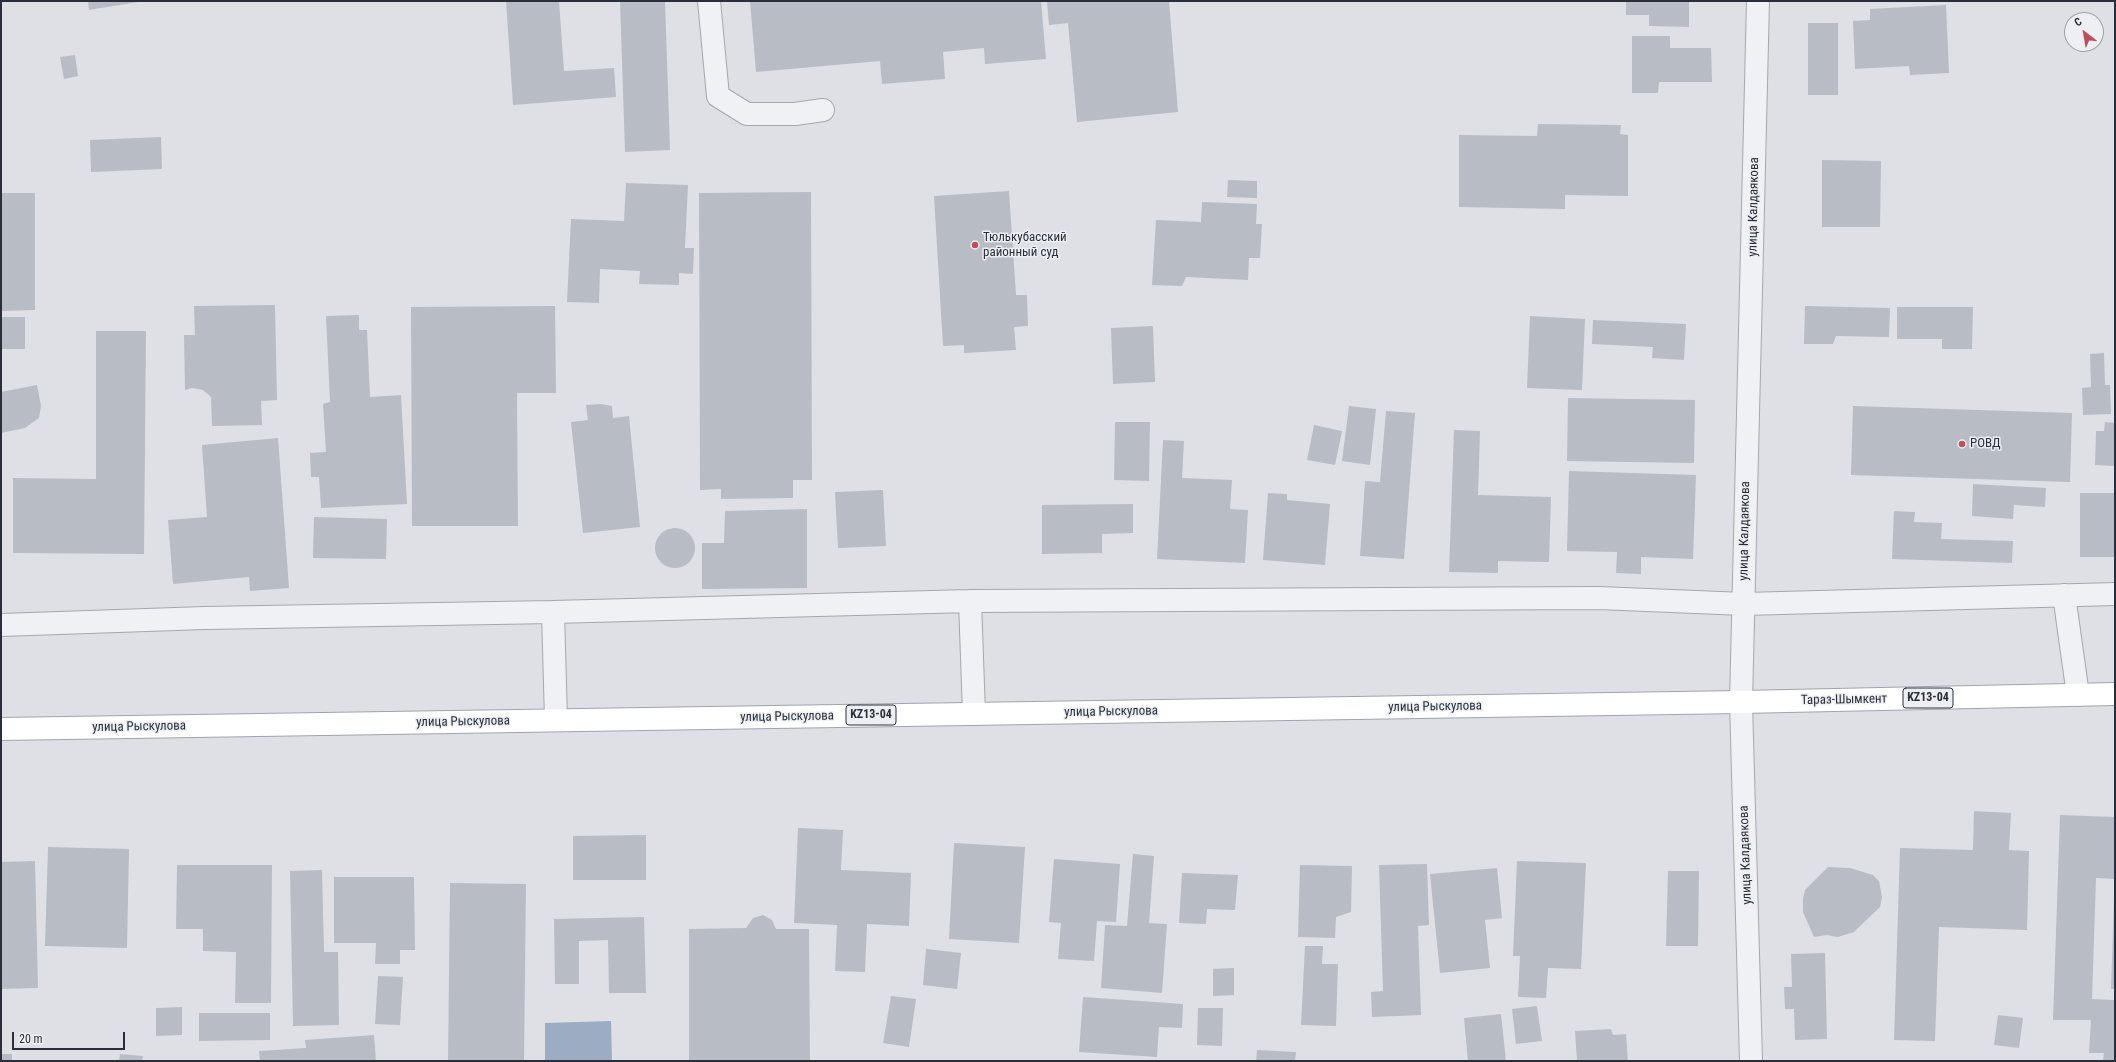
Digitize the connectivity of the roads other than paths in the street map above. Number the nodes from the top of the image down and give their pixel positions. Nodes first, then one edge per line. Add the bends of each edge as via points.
1 (709, 1) edge
2 (1758, 1) edge
3 (823, 110) dead end
4 (2115, 594) edge
5 (2064, 595) junction
6 (970, 601) junction
7 (1744, 604) junction
8 (553, 612) junction
9 (1, 625) edge
10 (2115, 694) edge
11 (2078, 695) junction
12 (1741, 702) junction
13 (974, 714) junction
14 (556, 720) junction
15 (1, 729) edge
16 (1751, 1061) edge

1 - 3 street via 718,96 747,114 795,114
2 - 7 street, улица Калдаякова
4 - 5 street
5 - 7 street
5 - 11 street
6 - 7 street via 1599,598
6 - 8 street
6 - 13 street
7 - 12 street, улица Калдаякова
8 - 9 street via 205,618
8 - 14 street
10 - 11 main road, Тараз-Шымкент / KZ13-04
11 - 12 main road, Тараз-Шымкент / KZ13-04
12 - 13 main road, улица Рыскулова / KZ13-04
12 - 16 street, улица Калдаякова
13 - 14 main road, улица Рыскулова / KZ13-04
14 - 15 main road, улица Рыскулова / KZ13-04

